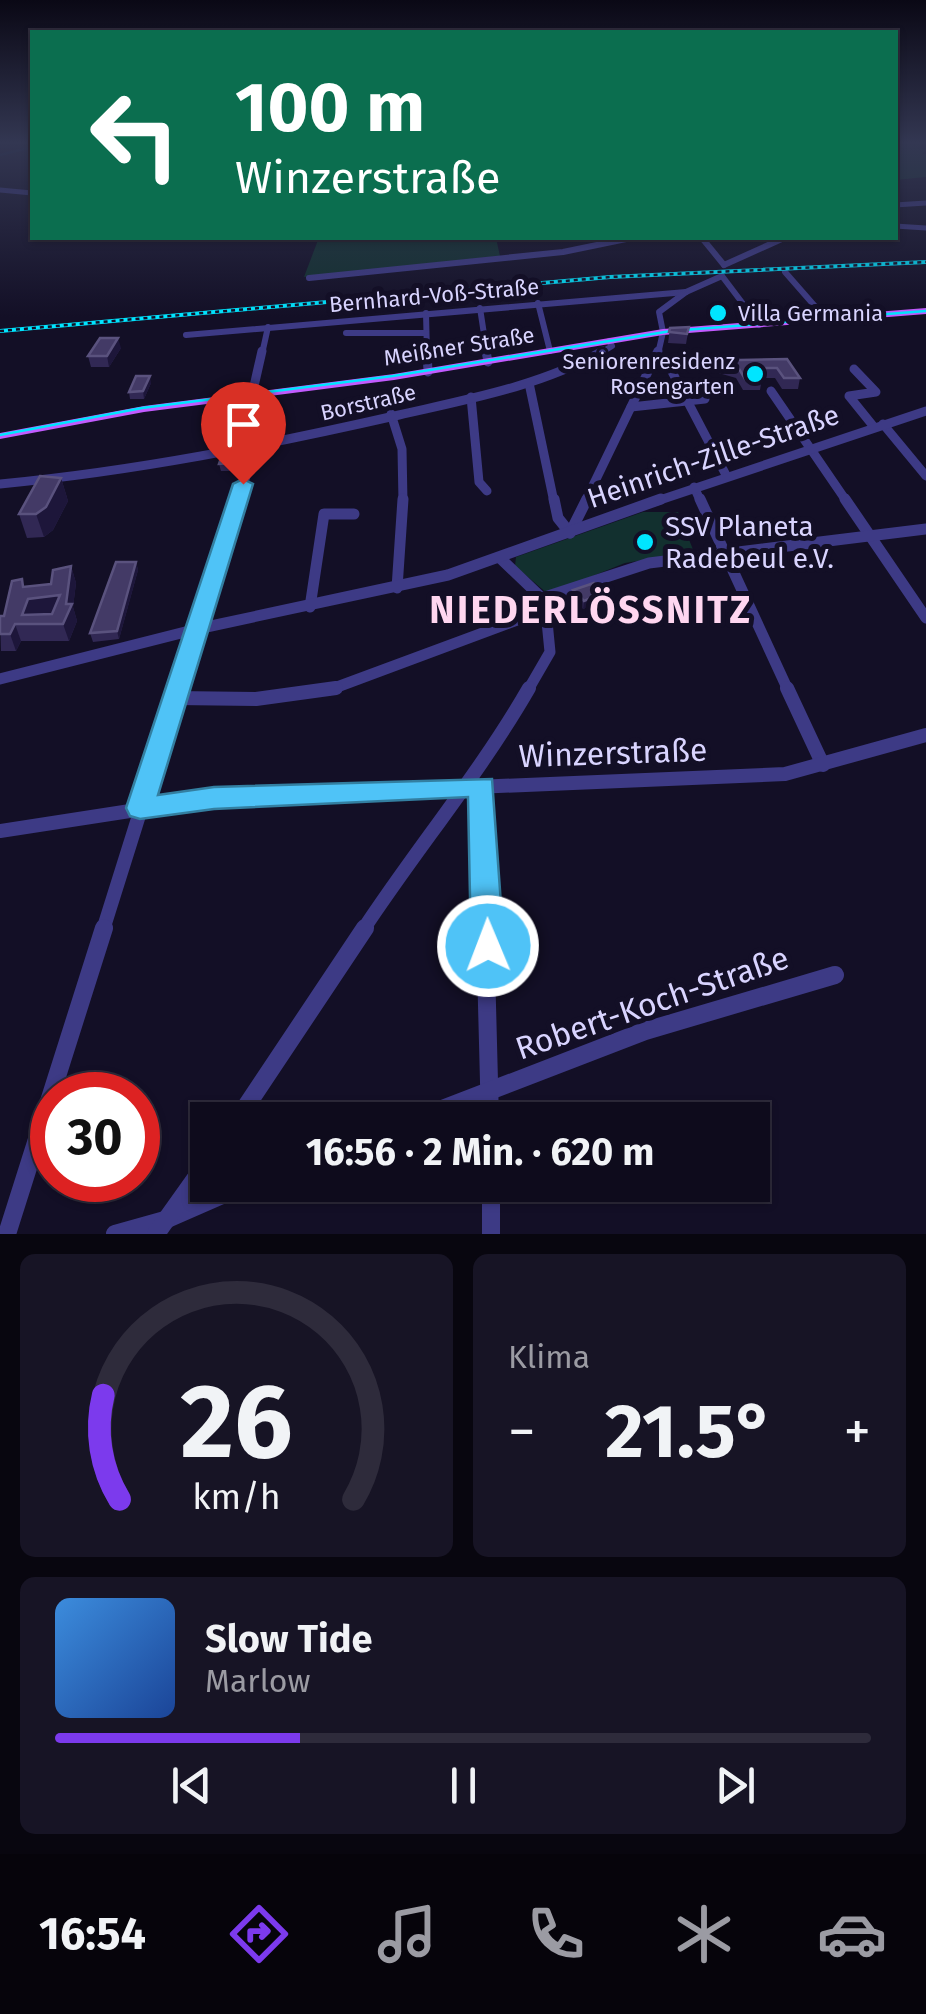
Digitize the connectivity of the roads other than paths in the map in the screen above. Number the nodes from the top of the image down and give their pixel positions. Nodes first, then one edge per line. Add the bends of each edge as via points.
1 (926, 203) edge
2 (898, 207) edge
3 (898, 211) edge
4 (898, 226) edge
5 (909, 226) junction
6 (923, 230) edge
7 (621, 240) edge
8 (704, 240) edge
9 (781, 240) edge
10 (724, 265) junction
11 (785, 272) dead end
12 (722, 276) junction
13 (309, 278) dead end
14 (686, 292) junction
15 (538, 303) junction
16 (480, 308) junction
17 (926, 312) edge
18 (426, 313) junction
19 (827, 320) junction
20 (760, 326) junction
21 (268, 328) junction
22 (662, 332) junction
23 (346, 333) dead end
24 (426, 334) junction
25 (186, 335) dead end
26 (610, 341) junction
27 (550, 351) junction
28 (657, 356) junction
29 (488, 362) junction
30 (854, 370) dead end
31 (428, 372) junction
32 (528, 383) junction
33 (771, 391) dead end
34 (257, 394) junction
35 (471, 397) junction
36 (705, 398) dead end
37 (686, 401) junction
38 (631, 407) junction
39 (926, 411) edge
40 (391, 414) junction
41 (879, 425) junction
42 (0, 436) edge
43 (810, 446) junction
44 (254, 448) junction
45 (726, 475) junction
46 (926, 476) edge
47 (0, 484) edge
48 (694, 487) junction
49 (487, 491) dead end
50 (354, 514) dead end
51 (926, 529) edge
52 (570, 533) junction
53 (872, 536) junction
54 (728, 553) junction
55 (500, 558) junction
56 (397, 588) junction
57 (544, 603) junction
58 (310, 607) junction
59 (926, 618) edge
60 (197, 629) junction
61 (0, 679) edge
62 (175, 698) junction
63 (926, 735) edge
64 (823, 766) junction
65 (474, 786) junction
66 (140, 808) junction
67 (0, 831) edge
68 (835, 974) dead end
69 (490, 1091) junction
70 (249, 1102) edge
71 (461, 1102) edge
72 (490, 1102) edge
73 (190, 1186) edge
74 (211, 1202) edge
75 (491, 1202) edge
76 (160, 1227) edge
77 (8, 1234) edge
78 (115, 1234) edge
79 (491, 1234) edge

1 - 2 street
3 - 5 street
4 - 5 street
5 - 6 street
7 - 13 street
8 - 10 street
9 - 10 street
10 - 12 street
11 - 19 street
12 - 14 street
12 - 20 street
14 - 15 street, Bernhard-Voß-Straße
14 - 22 street via 659,312
15 - 16 street, Bernhard-Voß-Straße
15 - 27 street
16 - 18 street, Bernhard-Voß-Straße
16 - 29 street
17 - 19 main road, Meißner Straße
18 - 21 street, Bernhard-Voß-Straße
18 - 24 street
19 - 20 main road, Meißner Straße
20 - 22 main road, Meißner Straße
21 - 25 street, Bernhard-Voß-Straße
21 - 34 street
22 - 26 main road, Meißner Straße
22 - 28 street
23 - 24 street
24 - 31 street
26 - 27 main road, Meißner Straße
26 - 32 street, Borstraße via 601,354
27 - 29 main road, Meißner Straße
28 - 37 street
28 - 38 street
29 - 31 main road, Meißner Straße
30 - 41 street, Heinrich-Zille-Straße via 876,392 849,396
31 - 34 main road, Meißner Straße
32 - 35 street, Borstraße
32 - 52 street via 558,518
33 - 43 street
34 - 42 main road, Meißner Straße
34 - 44 street
35 - 40 street, Borstraße
35 - 49 street via 479,482
36 - 37 street
37 - 38 street
37 - 45 street
38 - 52 street
39 - 41 street, Heinrich-Zille-Straße
40 - 44 street, Borstraße
40 - 56 street via 402,452
41 - 43 street, Heinrich-Zille-Straße
41 - 46 street
43 - 45 street, Heinrich-Zille-Straße
43 - 53 street
44 - 47 street, Borstraße via 111,474
44 - 60 street
45 - 48 street, Heinrich-Zille-Straße
48 - 52 street, Heinrich-Zille-Straße
48 - 54 street
50 - 58 street via 324,514
51 - 53 street
52 - 55 street, Heinrich-Zille-Straße
53 - 54 street
53 - 59 street
54 - 57 street via 624,569
54 - 64 street
55 - 56 street
55 - 57 street
56 - 58 street
57 - 62 street via 330,690 256,699
57 - 65 street via 550,652
58 - 60 street
60 - 61 street
60 - 62 street
62 - 66 street
63 - 64 street, Winzerstraße
64 - 65 street, Winzerstraße via 785,774
65 - 66 street, Winzerstraße via 214,798
65 - 69 street
65 - 70 street via 428,832
66 - 67 street, Winzerstraße
66 - 77 street
68 - 69 street, Robert-Koch-Straße via 645,1031
69 - 71 street, Robert-Koch-Straße
69 - 72 street
73 - 76 street
74 - 76 street
75 - 79 street
76 - 78 street

